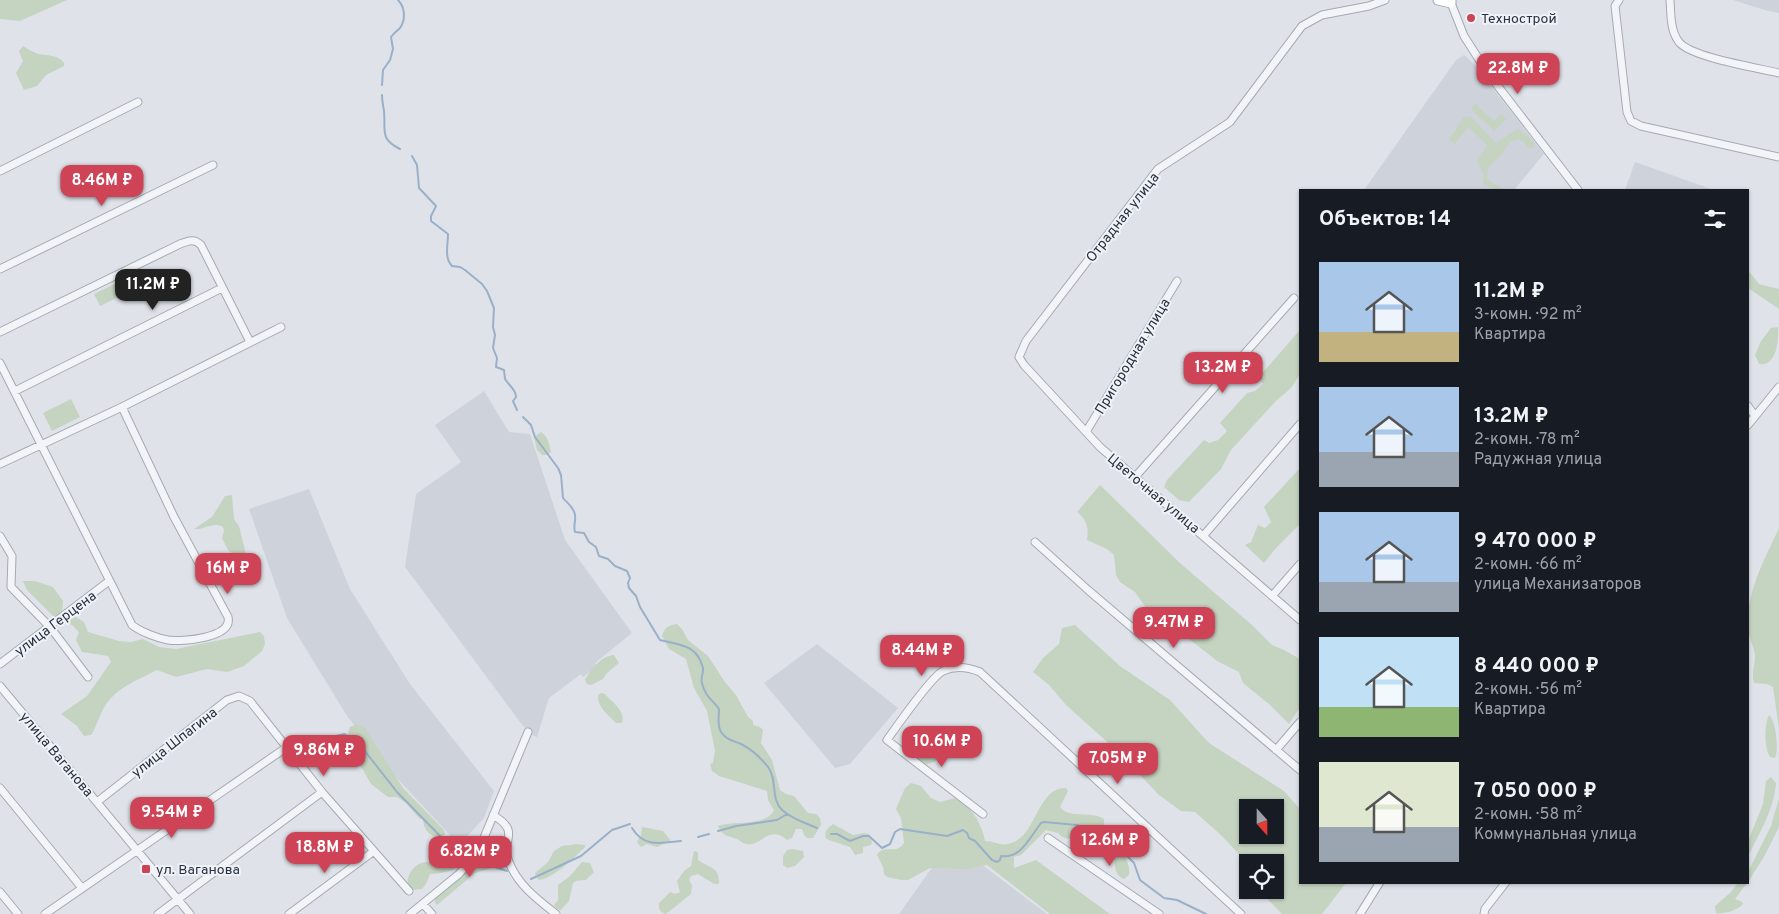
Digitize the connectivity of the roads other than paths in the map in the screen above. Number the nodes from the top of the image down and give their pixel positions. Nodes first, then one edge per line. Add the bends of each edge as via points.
1 (1386, 0) edge
2 (1438, 0) edge
3 (1619, 0) edge
4 (1670, 0) edge
5 (1451, 2) edge
6 (1779, 73) edge
7 (138, 102) dead end
8 (1779, 157) edge
9 (213, 165) dead end
10 (0, 171) edge
11 (1577, 189) edge
12 (0, 269) edge
13 (1177, 281) dead end
14 (222, 288) junction
15 (1294, 298) dead end
16 (281, 326) dead end
17 (0, 332) edge
18 (250, 342) junction
19 (1019, 357) joint
20 (0, 363) edge
21 (1779, 386) edge
22 (15, 391) junction
23 (122, 407) junction
24 (1749, 407) edge
25 (1755, 416) junction
26 (1299, 425) edge
27 (1749, 425) edge
28 (1086, 432) junction
29 (42, 444) junction
30 (0, 464) edge
31 (1135, 477) junction
32 (0, 536) edge
33 (1204, 536) junction
34 (1036, 542) dead end
35 (1299, 565) edge
36 (109, 581) junction
37 (1272, 596) junction
38 (1299, 619) edge
39 (50, 627) junction
40 (0, 664) edge
41 (88, 677) dead end
42 (0, 686) edge
43 (1299, 723) edge
44 (528, 732) dead end
45 (287, 746) junction
46 (1276, 750) junction
47 (1299, 769) edge
48 (0, 788) edge
49 (322, 792) junction
50 (97, 802) junction
51 (983, 814) dead end
52 (493, 815) junction
53 (1048, 838) dead end
54 (137, 850) junction
55 (374, 850) junction
56 (1379, 884) edge
57 (1504, 884) edge
58 (82, 888) junction
59 (409, 891) dead end
60 (0, 892) edge
61 (178, 900) junction
62 (423, 904) junction
63 (18, 914) edge
64 (45, 914) edge
65 (158, 914) edge
66 (190, 914) edge
67 (289, 914) edge
68 (410, 914) edge
69 (432, 914) edge
70 (556, 914) edge
71 (1159, 914) edge
72 (1241, 914) edge
73 (1360, 914) edge
74 (1484, 914) edge

1 - 19 street, Отрадная улица via 1322,14 1302,26 1230,122 1158,169 1026,341
2 - 5 main road
3 - 8 street via 1615,6 1627,112 1631,121
4 - 6 street via 1675,36 1689,51
5 - 11 street via 1464,36 1483,65
7 - 10 street
9 - 12 street
13 - 28 street, Пригородная улица
14 - 17 street via 200,245 192,240
14 - 18 street
14 - 22 street
15 - 31 street
16 - 18 street
18 - 23 street
19 - 28 street, Цветочная улица
20 - 22 street
21 - 25 street
22 - 29 street
23 - 29 street
23 - 36 street via 229,623 225,629 198,639 165,640 132,625
24 - 25 street
25 - 27 street
26 - 33 street
28 - 31 street, Цветочная улица
29 - 30 street
29 - 36 street
31 - 33 street, Цветочная улица
32 - 39 street via 12,556 11,587
33 - 37 street, Цветочная улица
34 - 46 street
35 - 37 street
36 - 39 street, улица Герцена
37 - 38 street, Цветочная улица
39 - 40 street, улица Герцена
39 - 41 street
42 - 50 street, улица Ваганова
43 - 46 street
44 - 52 street
45 - 49 street
45 - 50 street, улица Шпагина via 250,701 239,696 227,700
45 - 54 street
46 - 47 street
48 - 58 street
49 - 55 street
49 - 61 street
50 - 54 street, улица Ваганова
51 - 72 street via 887,740 937,674 953,667 967,667 980,672
52 - 62 street via 475,857
52 - 70 street via 505,822 509,830 506,856 524,888
53 - 71 street
54 - 58 street
54 - 61 street, улица Ваганова
55 - 59 street
55 - 67 street
56 - 73 street
57 - 74 street
58 - 64 street
60 - 63 street
61 - 65 street
61 - 66 street, улица Ваганова
62 - 68 street
62 - 69 street

